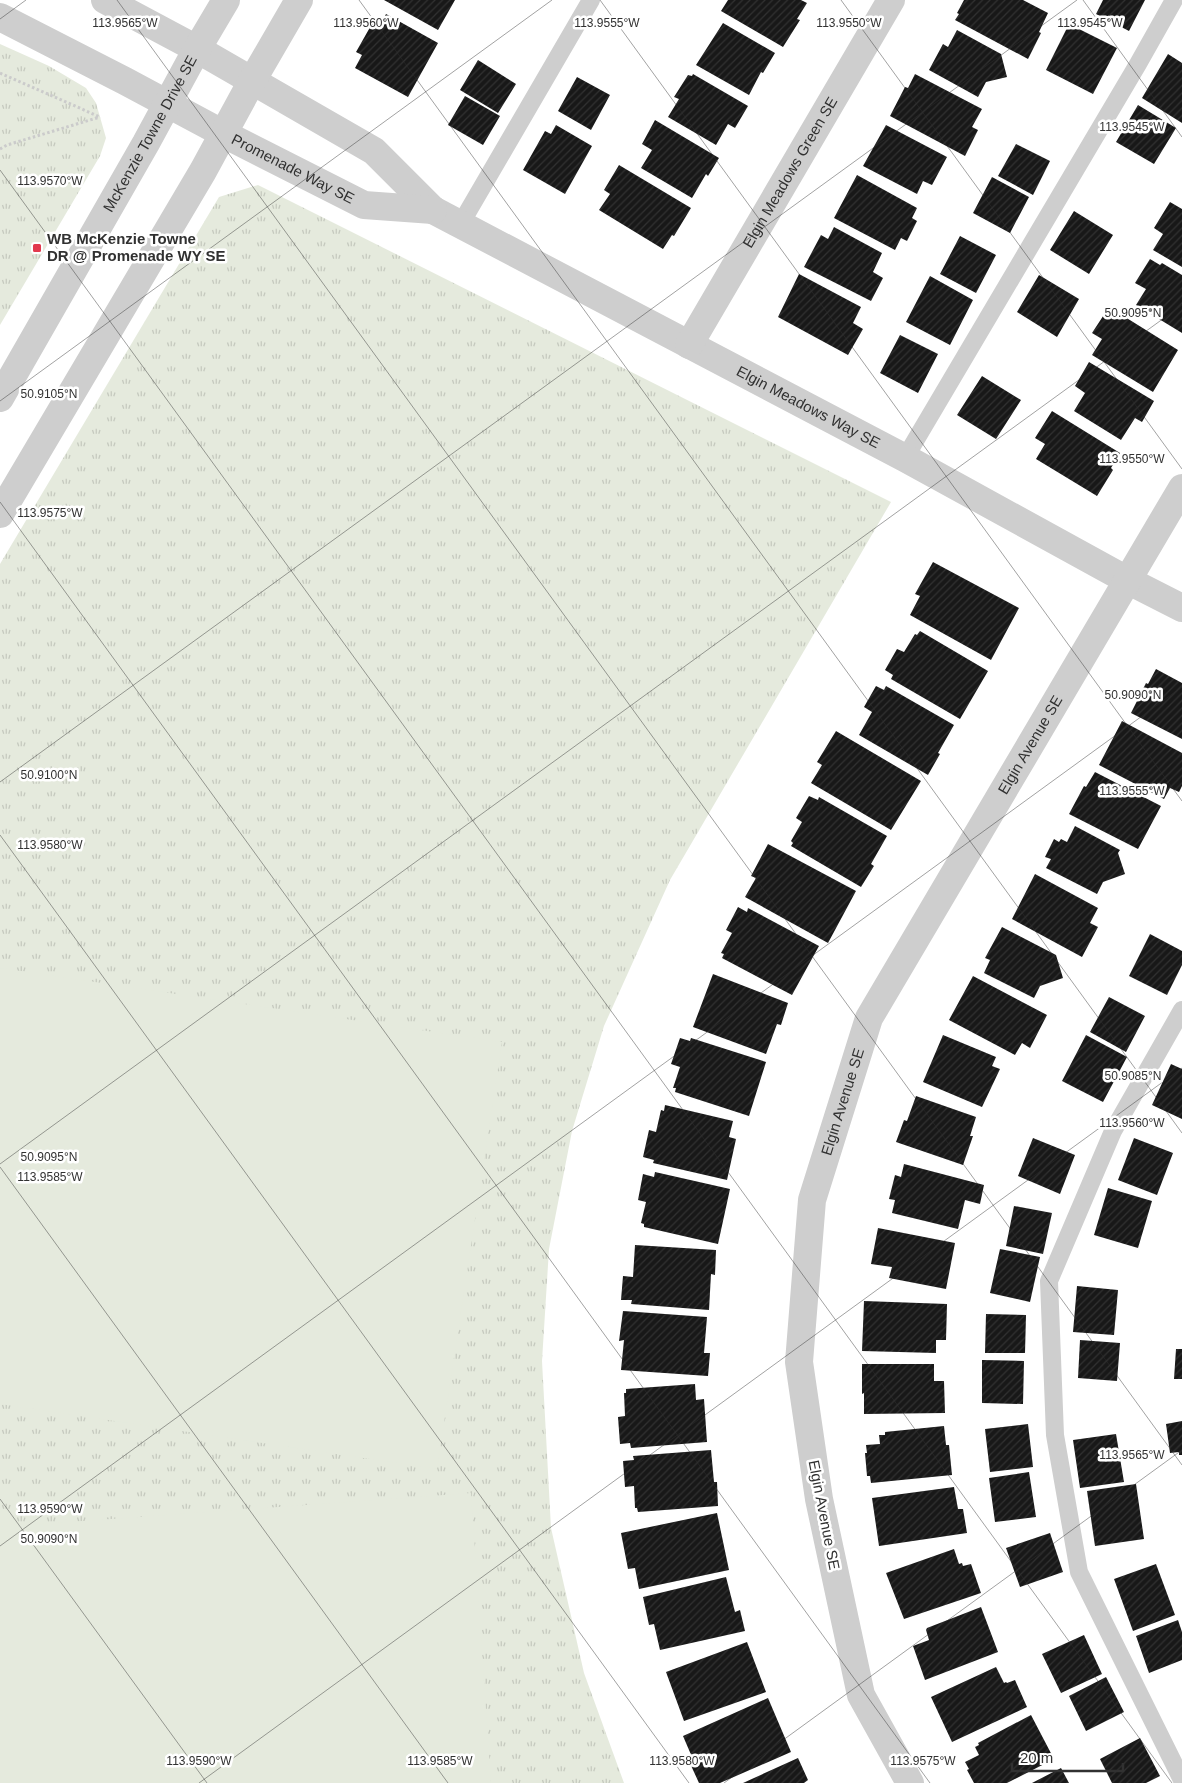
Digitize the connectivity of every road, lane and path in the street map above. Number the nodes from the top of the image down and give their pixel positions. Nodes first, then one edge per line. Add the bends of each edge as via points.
1 (105, 0) edge
2 (226, 0) edge
3 (299, 0) edge
4 (591, 0) edge
5 (891, 0) edge
6 (1174, 0) edge
7 (0, 17) edge
8 (197, 49) junction
9 (0, 73) edge
10 (252, 80) junction
11 (168, 103) junction
12 (224, 134) junction
13 (0, 149) edge
14 (433, 210) junction
15 (460, 225) junction
16 (689, 345) junction
17 (0, 398) edge
18 (905, 458) junction
19 (1182, 488) edge
20 (0, 514) edge
21 (1127, 580) junction
22 (1182, 608) edge
23 (1182, 1010) edge
24 (1182, 1780) edge
25 (910, 1783) edge

1 - 8 street
2 - 8 street, McKenzie Towne Drive SE
3 - 10 street
4 - 15 lane
5 - 16 street, Elgin Meadows Green SE
6 - 18 lane
7 - 11 street, Promenade Way SE
8 - 10 street
8 - 11 street, McKenzie Towne Drive SE
9 - 13 path via 100,117
10 - 12 street
10 - 14 street via 374,151
11 - 12 street, Promenade Way SE
11 - 17 street, McKenzie Towne Drive SE
12 - 14 street, Promenade Way SE via 364,205
12 - 20 street
14 - 15 street, Elgin Meadows Way SE
15 - 16 street, Elgin Meadows Way SE
16 - 18 street, Elgin Meadows Way SE
18 - 21 street, Elgin Meadows Way SE
19 - 21 street, Elgin Avenue SE
21 - 22 street, Elgin Meadows Way SE
21 - 25 street, Elgin Avenue SE via 869,1018 812,1200 799,1362 819,1499 861,1694
23 - 24 lane via 1113,1131 1050,1281 1055,1435 1079,1572

